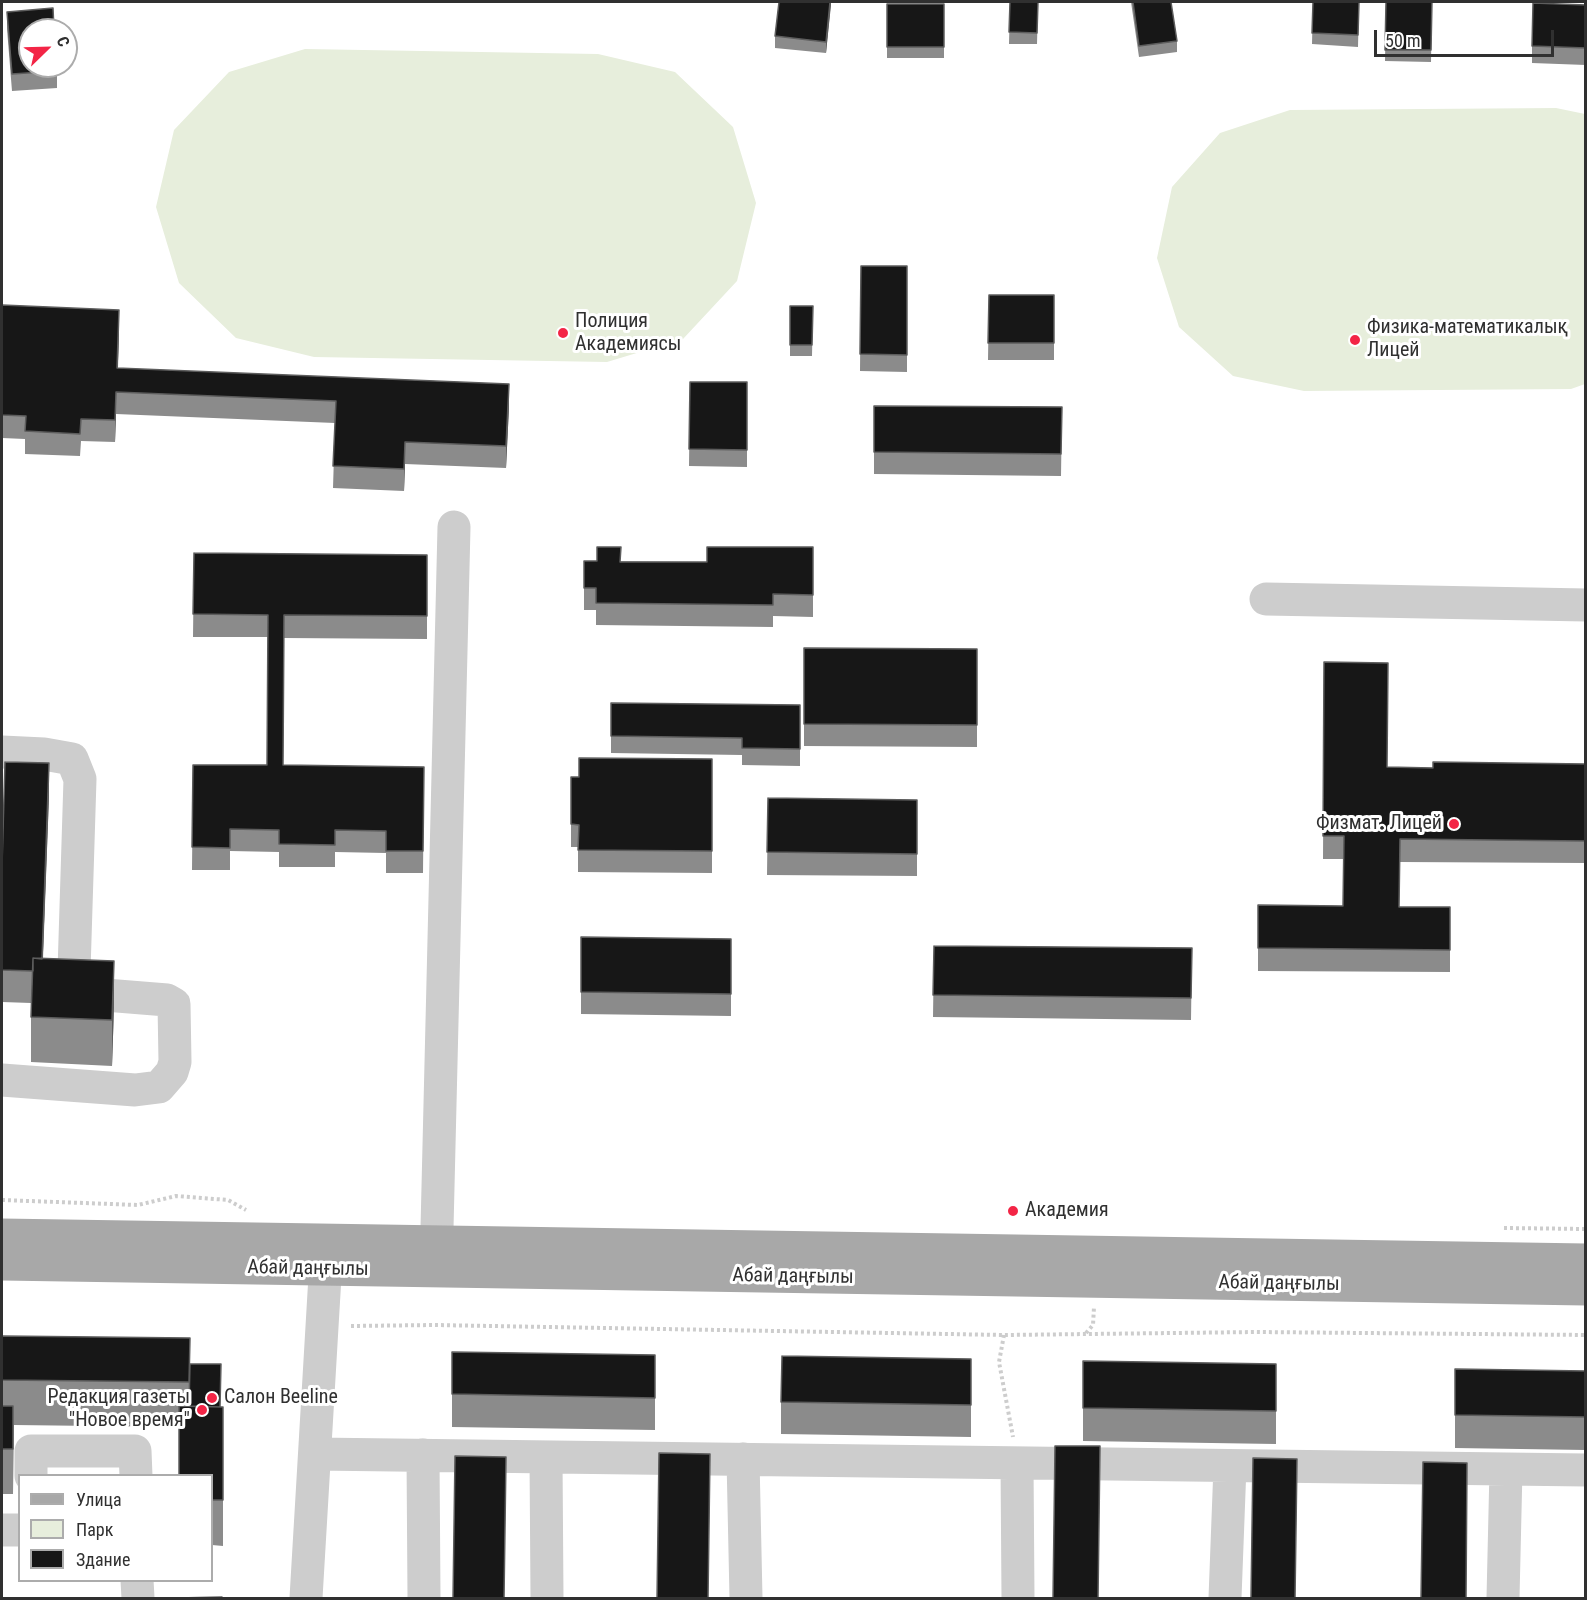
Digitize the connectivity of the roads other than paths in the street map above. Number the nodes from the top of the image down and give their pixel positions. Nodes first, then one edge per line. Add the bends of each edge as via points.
1 (454, 527) dead end
2 (1266, 599) dead end
3 (1586, 605) edge
4 (2, 752) edge
5 (2, 1080) edge
6 (2, 1236) edge
7 (327, 1255) junction
8 (436, 1257) junction
9 (1586, 1260) edge
10 (2, 1264) edge
11 (1586, 1289) edge
12 (315, 1454) junction
13 (423, 1455) junction
14 (546, 1457) junction
15 (743, 1459) junction
16 (1017, 1463) junction
17 (1230, 1466) junction
18 (1506, 1469) junction
19 (1586, 1470) edge
20 (32, 1474) edge
21 (136, 1474) edge
22 (2, 1530) edge
23 (18, 1530) edge
24 (137, 1582) edge
25 (138, 1599) edge
26 (306, 1599) edge
27 (424, 1599) edge
28 (547, 1599) edge
29 (746, 1599) edge
30 (1018, 1599) edge
31 (1225, 1599) edge
32 (1503, 1599) edge

1 - 8 street
2 - 3 street
4 - 5 street via 72,759 80,779 74,970 87,989 174,1004 175,1062 159,1087 135,1090
6 - 7 main road, Абай даңғылы
7 - 8 main road, Абай даңғылы
7 - 10 main road, Абай даңғылы
7 - 12 street
8 - 9 main road, Абай даңғылы
8 - 11 main road, Абай даңғылы
12 - 13 street
12 - 26 street
13 - 14 street
13 - 27 street
14 - 15 street
14 - 28 street
15 - 16 street
15 - 29 street
16 - 17 street
16 - 30 street
17 - 18 street
17 - 31 street
18 - 19 street
18 - 32 street
20 - 21 street via 31,1451 135,1451
22 - 23 street
24 - 25 street

